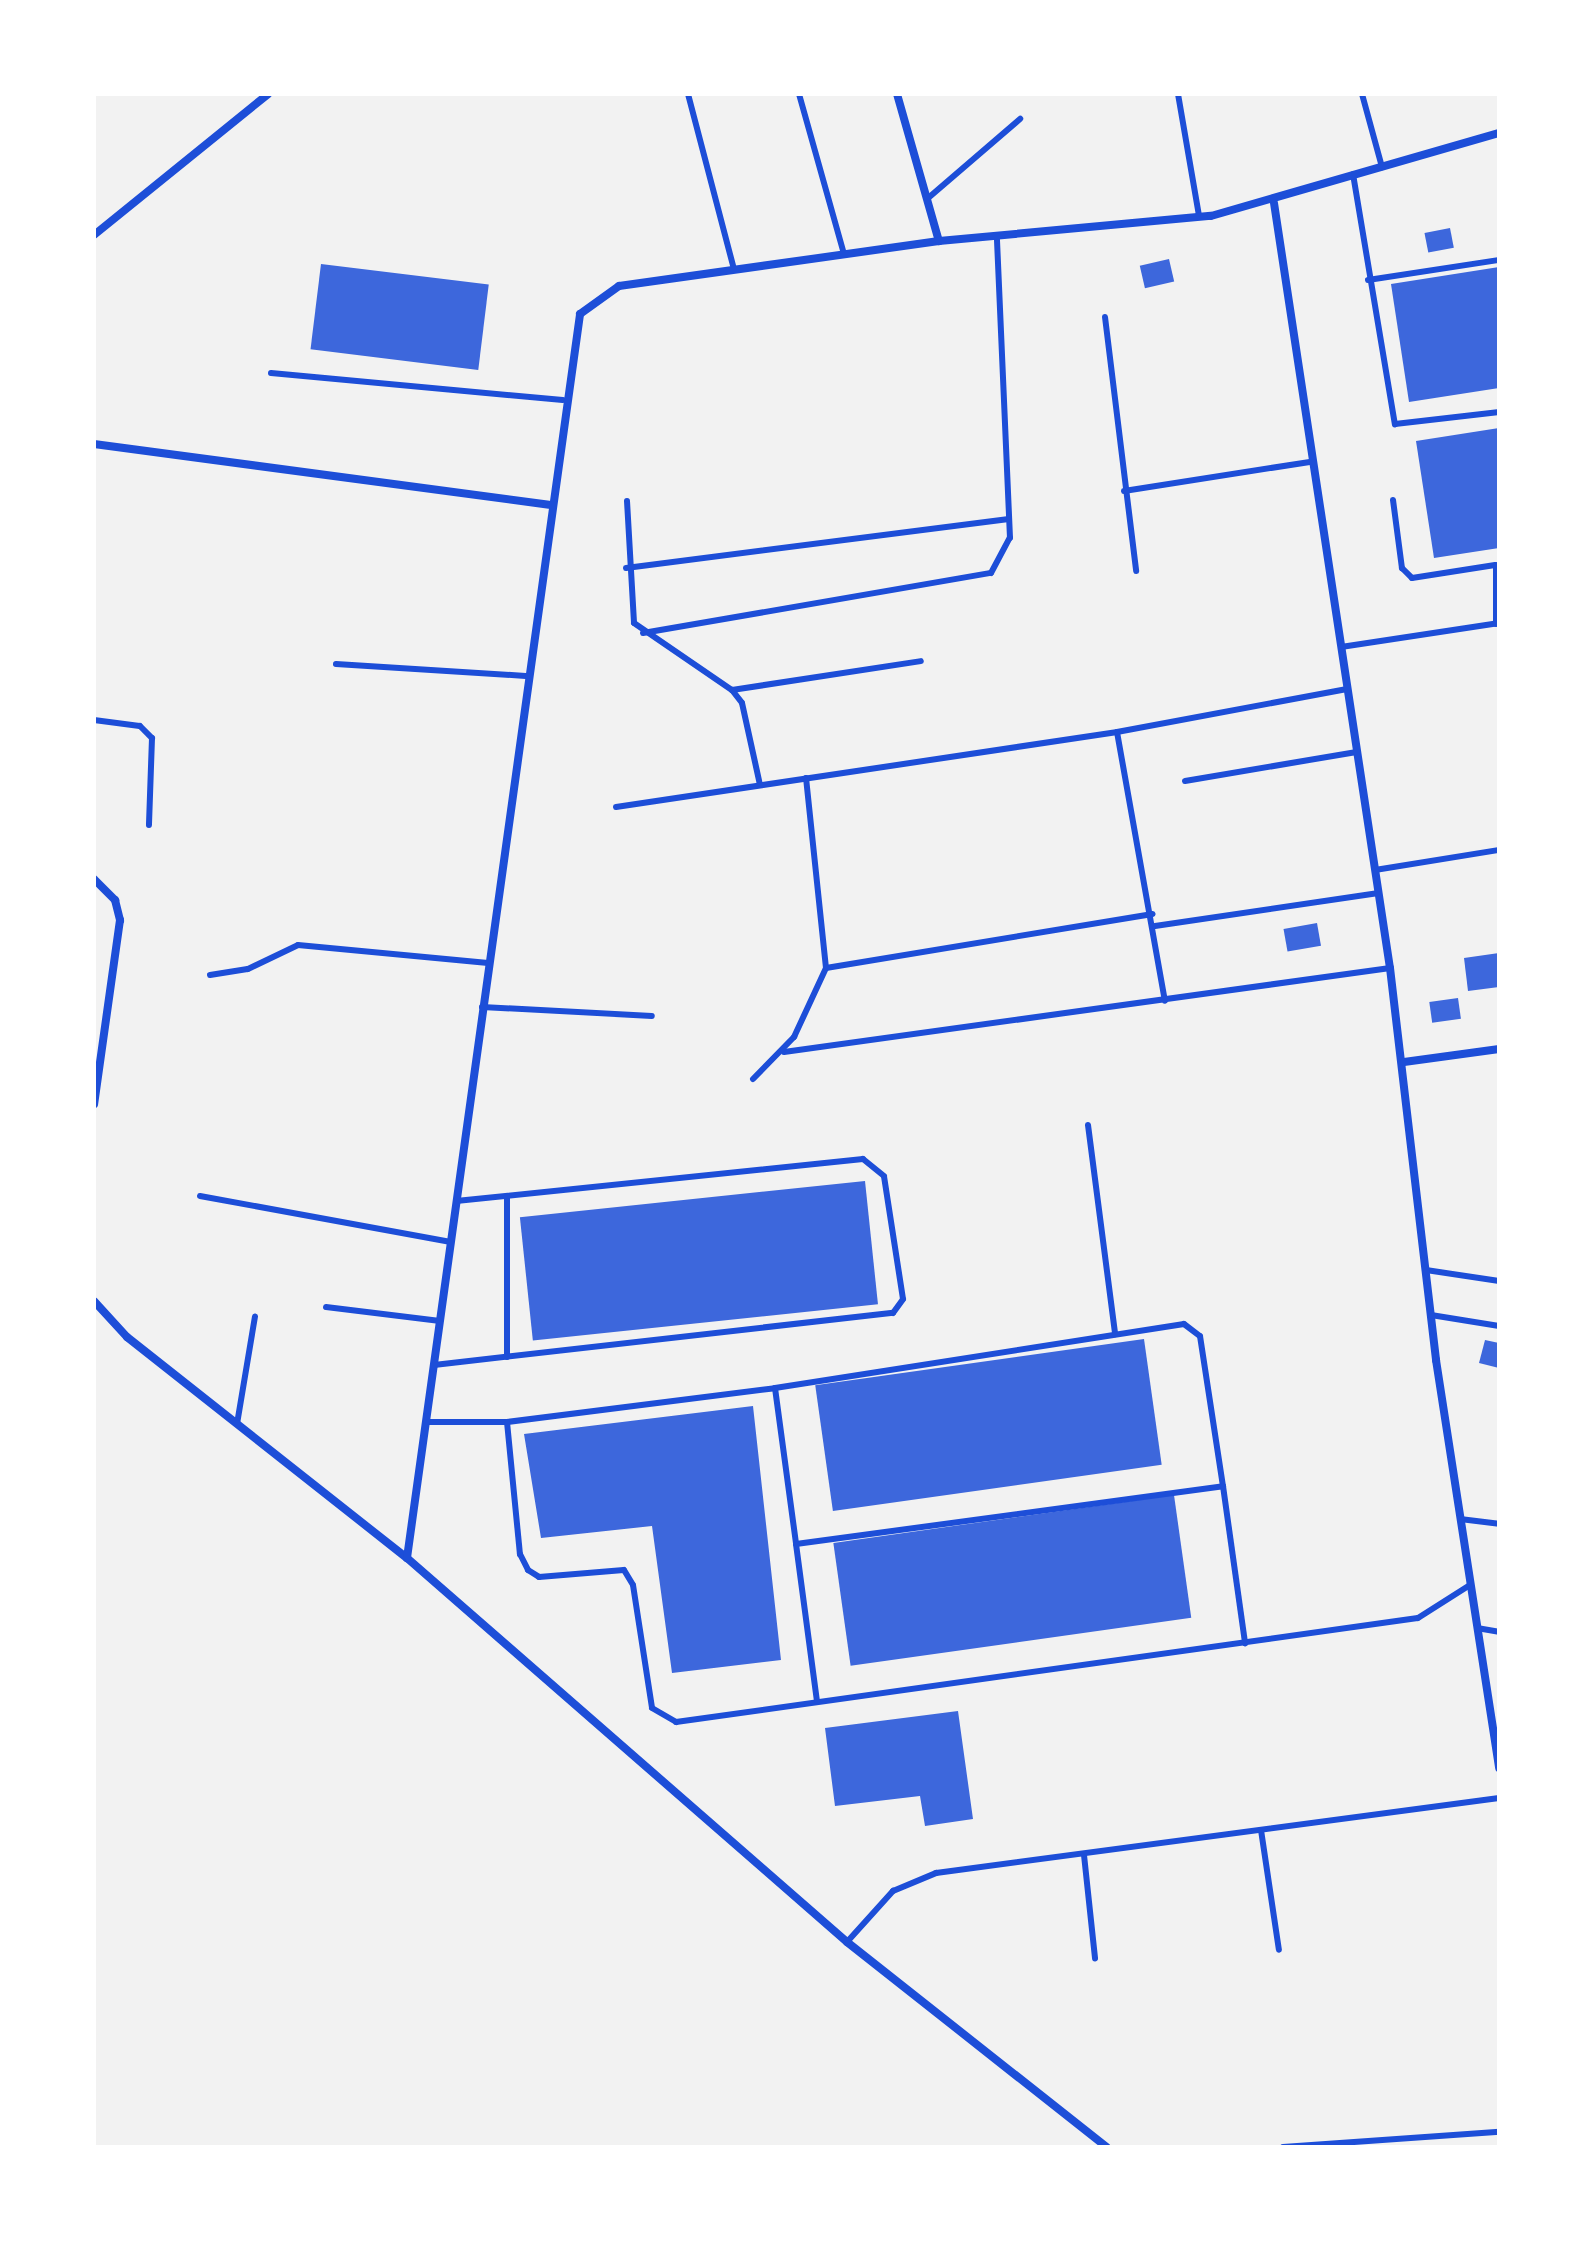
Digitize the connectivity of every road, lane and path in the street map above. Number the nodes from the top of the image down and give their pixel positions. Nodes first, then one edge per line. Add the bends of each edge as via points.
1 (268, 94) edge
2 (688, 94) edge
3 (799, 94) edge
4 (897, 94) edge
5 (1178, 94) edge
6 (1362, 94) edge
7 (1020, 119) dead end
8 (1499, 133) edge
9 (1382, 167) junction
10 (1353, 174) junction
11 (927, 199) junction
12 (1274, 203) junction
13 (1199, 216) junction
14 (94, 235) edge
15 (997, 235) junction
16 (939, 241) junction
17 (844, 254) junction
18 (1499, 260) edge
19 (734, 269) junction
20 (1368, 280) junction
21 (1105, 317) dead end
22 (271, 373) dead end
23 (563, 400) junction
24 (1499, 412) edge
25 (94, 444) edge
26 (1310, 462) junction
27 (1124, 491) junction
28 (1393, 500) dead end
29 (627, 501) dead end
30 (549, 505) junction
31 (1009, 519) junction
32 (1497, 565) edge
33 (626, 568) junction
34 (1136, 571) dead end
35 (1498, 624) edge
36 (643, 633) junction
37 (1341, 647) junction
38 (921, 661) dead end
39 (336, 664) dead end
40 (526, 676) junction
41 (1347, 689) junction
42 (732, 690) junction
43 (94, 720) edge
44 (1117, 732) junction
45 (1357, 752) junction
46 (806, 778) junction
47 (1185, 781) dead end
48 (760, 785) junction
49 (616, 807) dead end
50 (149, 825) dead end
51 (1499, 850) edge
52 (1375, 870) junction
53 (94, 879) edge
54 (1379, 893) junction
55 (1153, 914) junction
56 (1155, 926) junction
57 (488, 963) junction
58 (826, 968) junction
59 (1390, 968) junction
60 (210, 975) dead end
61 (1165, 1001) junction
62 (482, 1007) junction
63 (652, 1016) dead end
64 (1499, 1049) edge
65 (784, 1052) junction
66 (1404, 1062) junction
67 (753, 1079) dead end
68 (94, 1104) edge
69 (1088, 1125) dead end
70 (200, 1196) dead end
71 (507, 1196) junction
72 (456, 1201) junction
73 (451, 1242) junction
74 (1426, 1270) junction
75 (1499, 1281) edge
76 (94, 1301) edge
77 (326, 1307) dead end
78 (1431, 1315) junction
79 (255, 1317) dead end
80 (440, 1321) junction
81 (1499, 1326) edge
82 (1115, 1334) junction
83 (507, 1357) junction
84 (434, 1365) junction
85 (775, 1388) junction
86 (427, 1422) junction
87 (507, 1422) junction
88 (237, 1424) junction
89 (1223, 1486) junction
90 (1460, 1519) junction
91 (1499, 1524) edge
92 (796, 1544) junction
93 (407, 1558) junction
94 (1470, 1585) junction
95 (1477, 1628) junction
96 (1499, 1632) edge
97 (1245, 1643) junction
98 (817, 1701) junction
99 (1499, 1768) edge
100 (1499, 1798) edge
101 (1261, 1830) junction
102 (1084, 1855) junction
103 (847, 1942) junction
104 (1279, 1950) dead end
105 (1095, 1958) dead end
106 (1499, 2132) edge
107 (1107, 2147) edge
108 (1283, 2147) edge

1 - 14 street
2 - 19 lane
3 - 17 lane
4 - 11 street
5 - 13 lane
6 - 9 lane
7 - 11 lane
8 - 9 street
9 - 10 street
10 - 12 street
10 - 20 lane
11 - 16 street
12 - 13 street
12 - 26 street
13 - 15 street
15 - 16 street
15 - 31 lane
16 - 17 street
17 - 19 street
18 - 20 lane
19 - 23 street via 619,286 595,298 572,334
20 - 24 lane via 1395,424
21 - 27 lane
22 - 23 lane
23 - 30 street
25 - 30 street
26 - 27 lane
26 - 37 street
27 - 34 lane
28 - 32 lane via 1402,568 1412,578
29 - 33 lane
30 - 40 street
31 - 33 lane
31 - 36 lane via 1010,538 991,573
32 - 35 lane
33 - 36 lane via 634,623
35 - 37 lane
36 - 42 lane
37 - 41 street
38 - 42 lane
39 - 40 lane
40 - 57 street
41 - 44 lane
41 - 45 street
42 - 48 lane via 742,703
43 - 50 lane via 140,726 152,738
44 - 46 lane
44 - 55 lane
45 - 47 lane
45 - 52 street
46 - 48 lane
46 - 58 lane
48 - 49 lane
51 - 52 lane
52 - 54 street
53 - 68 street via 115,900 120,920
54 - 56 lane
54 - 59 street
55 - 56 lane
55 - 58 lane
56 - 61 lane
57 - 60 lane via 298,945 248,969
57 - 62 street
58 - 65 lane
59 - 61 lane
59 - 66 street
61 - 65 lane
62 - 63 lane
62 - 72 street
64 - 66 street
65 - 67 lane
66 - 74 street
69 - 82 lane
70 - 73 lane
71 - 72 lane
71 - 83 lane
71 - 83 lane via 874,1161 904,1288 893,1313
72 - 73 street
73 - 80 street
74 - 75 lane
74 - 78 street
76 - 88 street via 127,1337
77 - 80 lane
78 - 81 lane
78 - 90 street
79 - 88 lane
80 - 84 street
82 - 85 lane
82 - 89 lane via 1194,1328
83 - 84 lane
84 - 86 street
85 - 87 lane
85 - 92 lane
86 - 87 lane
86 - 93 street
87 - 98 lane via 520,1554 539,1577 624,1570 633,1585 652,1708 676,1722
88 - 93 street
89 - 92 lane
89 - 97 lane
90 - 91 lane
90 - 94 street
92 - 98 lane
93 - 103 street
94 - 95 street
94 - 97 lane via 1418,1618
95 - 96 lane
95 - 99 street
97 - 98 lane
100 - 101 lane
101 - 102 lane
101 - 104 lane
102 - 103 lane via 915,1880 893,1891
102 - 105 lane
103 - 107 street
106 - 108 lane

